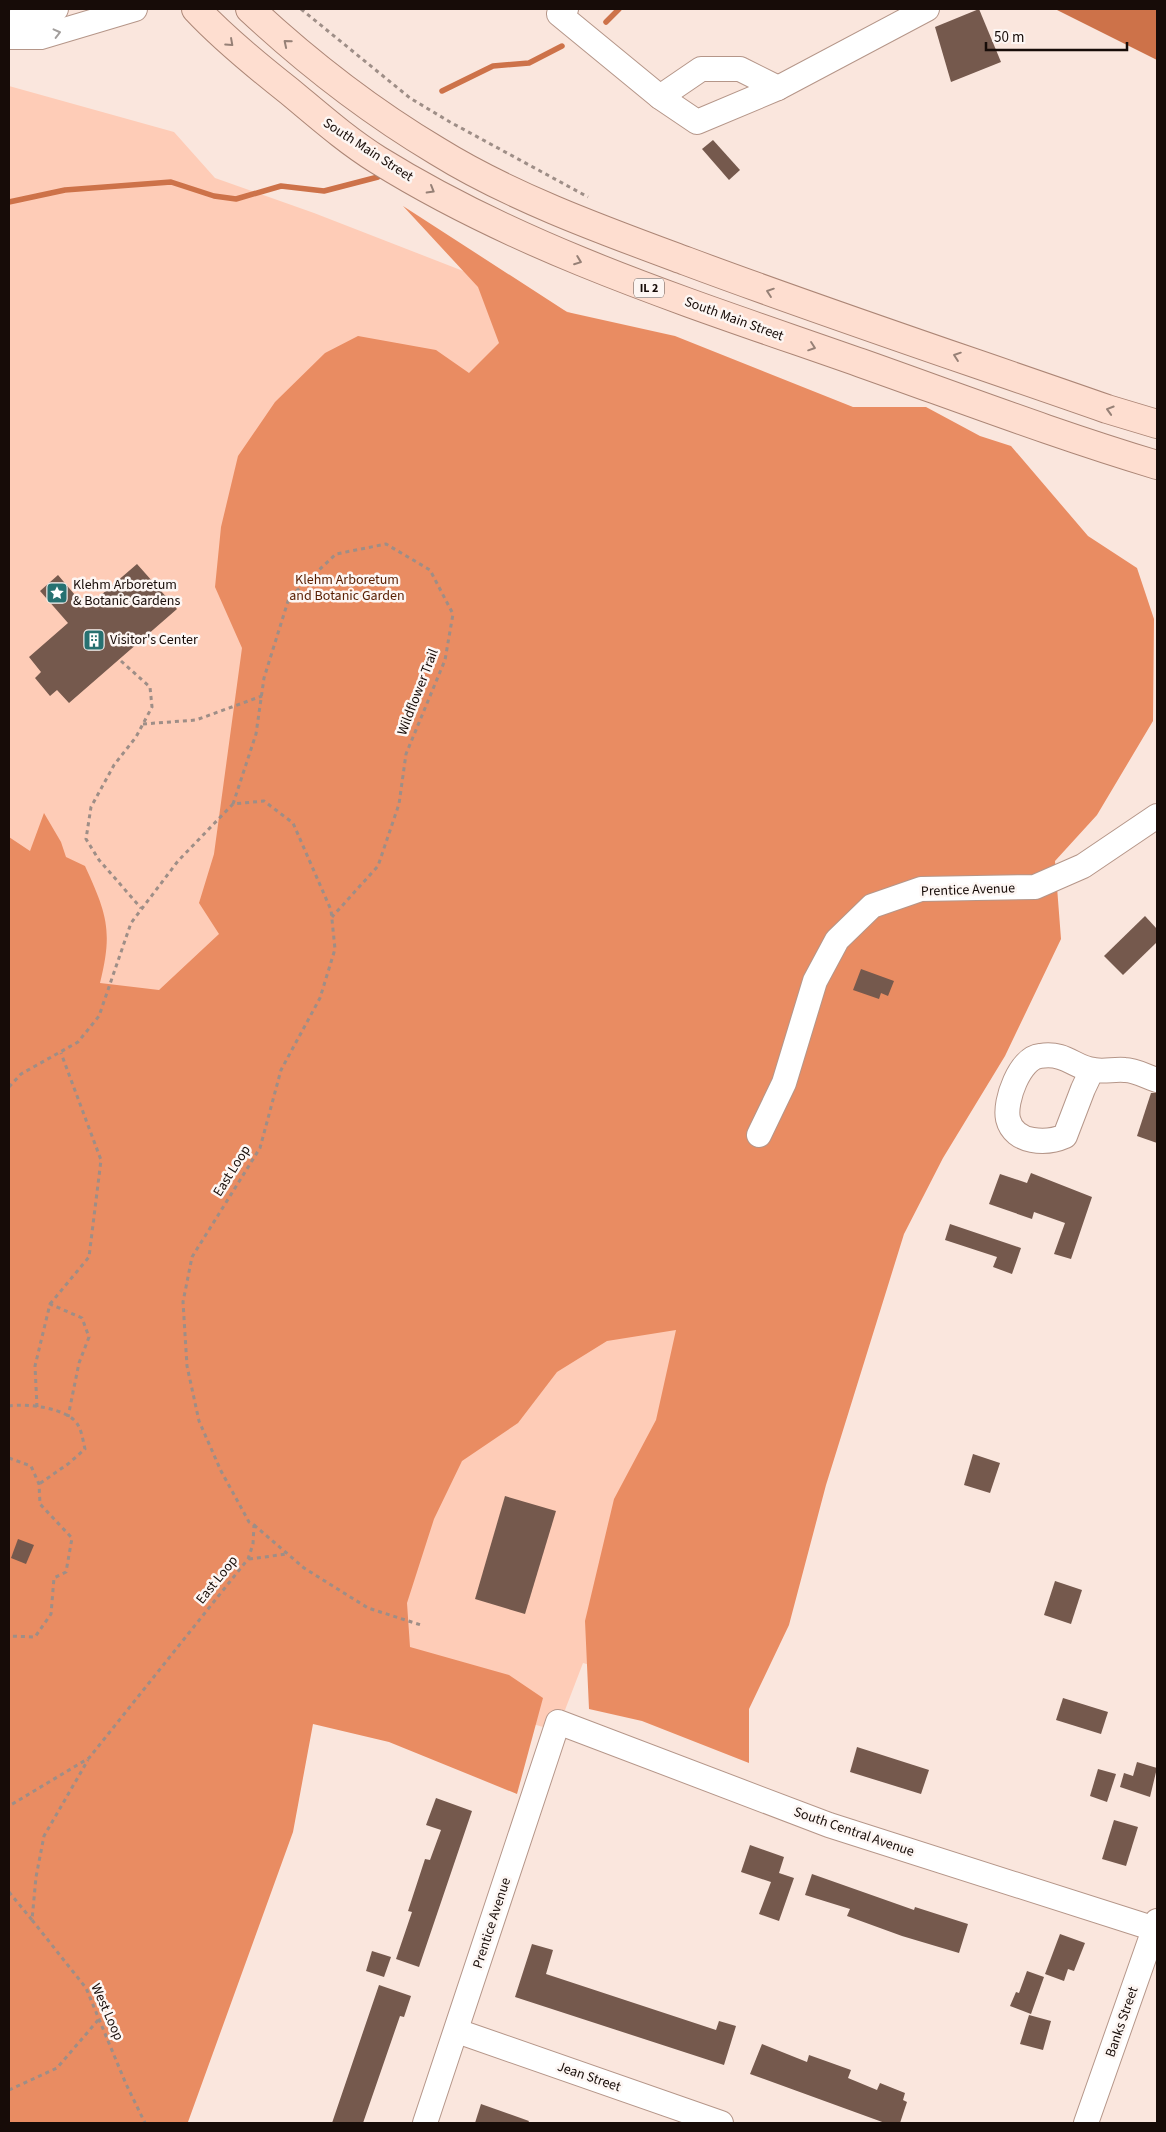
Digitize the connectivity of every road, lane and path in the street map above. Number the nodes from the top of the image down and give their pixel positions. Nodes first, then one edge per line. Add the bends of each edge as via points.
1 (56, 9) edge
2 (135, 9) edge
3 (196, 9) edge
4 (250, 9) edge
5 (276, 9) edge
6 (301, 9) edge
7 (927, 9) edge
8 (557, 10) edge
9 (9, 23) edge
10 (9, 37) edge
11 (778, 88) junction
12 (660, 97) junction
13 (589, 198) dead end
14 (548, 206) junction
15 (1157, 424) edge
16 (1157, 465) edge
17 (121, 661) dead end
18 (262, 696) junction
19 (142, 724) junction
20 (232, 804) junction
21 (1157, 816) edge
22 (141, 908) junction
23 (332, 917) junction
24 (61, 1053) junction
25 (1092, 1070) dead end
26 (1157, 1080) edge
27 (9, 1087) edge
28 (759, 1135) dead end
29 (50, 1304) junction
30 (9, 1406) edge
31 (37, 1407) junction
32 (68, 1417) junction
33 (9, 1458) edge
34 (39, 1484) junction
35 (254, 1525) junction
36 (288, 1554) junction
37 (248, 1559) junction
38 (420, 1625) dead end
39 (9, 1636) edge
40 (558, 1722) joint
41 (89, 1758) junction
42 (9, 1806) edge
43 (9, 1892) edge
44 (32, 1920) junction
45 (1156, 1925) edge
46 (99, 2019) junction
47 (457, 2031) junction
48 (9, 2090) edge
49 (145, 2123) edge
50 (425, 2123) edge
51 (721, 2123) edge
52 (1086, 2123) edge

1 - 9 street
10 -> 2 street via 40,37
3 -> 16 main road, South Main Street / IL 2 via 232,45 320,118 377,160 471,213 550,250 656,291 1072,439
14 -> 4 main road via 437,152 353,94 287,43
5 - 14 main road via 346,68
6 - 13 path via 410,98
7 - 11 street
8 - 12 street
11 - 12 street via 740,69 701,69
11 - 12 street via 697,122
15 -> 14 main road via 752,286
17 - 19 path via 150,688 152,706
18 - 19 path via 196,720
18 - 20 path, Wildflower Trail via 256,734
18 - 23 path, Wildflower Trail via 264,678 289,598 336,554 386,544 430,570 453,614 445,660 406,754 399,804 378,866
19 - 22 path via 91,807 86,839 99,860
20 - 22 path via 178,861
20 - 23 path, East Loop via 264,802 293,823
21 - 28 street, Prentice Avenue via 1083,866 1035,887 921,889 872,906 837,940 815,981 784,1083
22 - 24 path via 120,950 99,1016 78,1042
23 - 35 path, East Loop via 336,950 320,998 281,1070 260,1148 192,1258 184,1302 187,1366 199,1421 221,1471 249,1522
24 - 27 path via 21,1074
24 - 29 path via 101,1160 89,1257
25 - 26 street via 1127,1070
29 - 31 path via 36,1366
29 - 32 path via 82,1318 89,1337 79,1362
30 - 31 path
31 - 32 path via 62,1412
32 - 34 path via 78,1424 85,1448
33 - 34 path via 31,1466
34 - 39 path via 40,1504 72,1538 70,1554 66,1572 54,1578 51,1614 35,1637
35 - 36 path
35 - 37 path, East Loop
36 - 37 path
36 - 38 path via 304,1568 368,1608
37 - 41 path, East Loop
40 - 45 street, South Central Avenue via 829,1825
40 - 47 street, Prentice Avenue
41 - 42 path, East Loop
41 - 44 path via 44,1836
43 - 44 path, West Loop
44 - 46 path, West Loop via 86,1988
45 - 52 street, Banks Street
46 - 48 path via 57,2068
46 - 49 path, West Loop
47 - 50 street, Prentice Avenue
47 - 51 street, Jean Street

